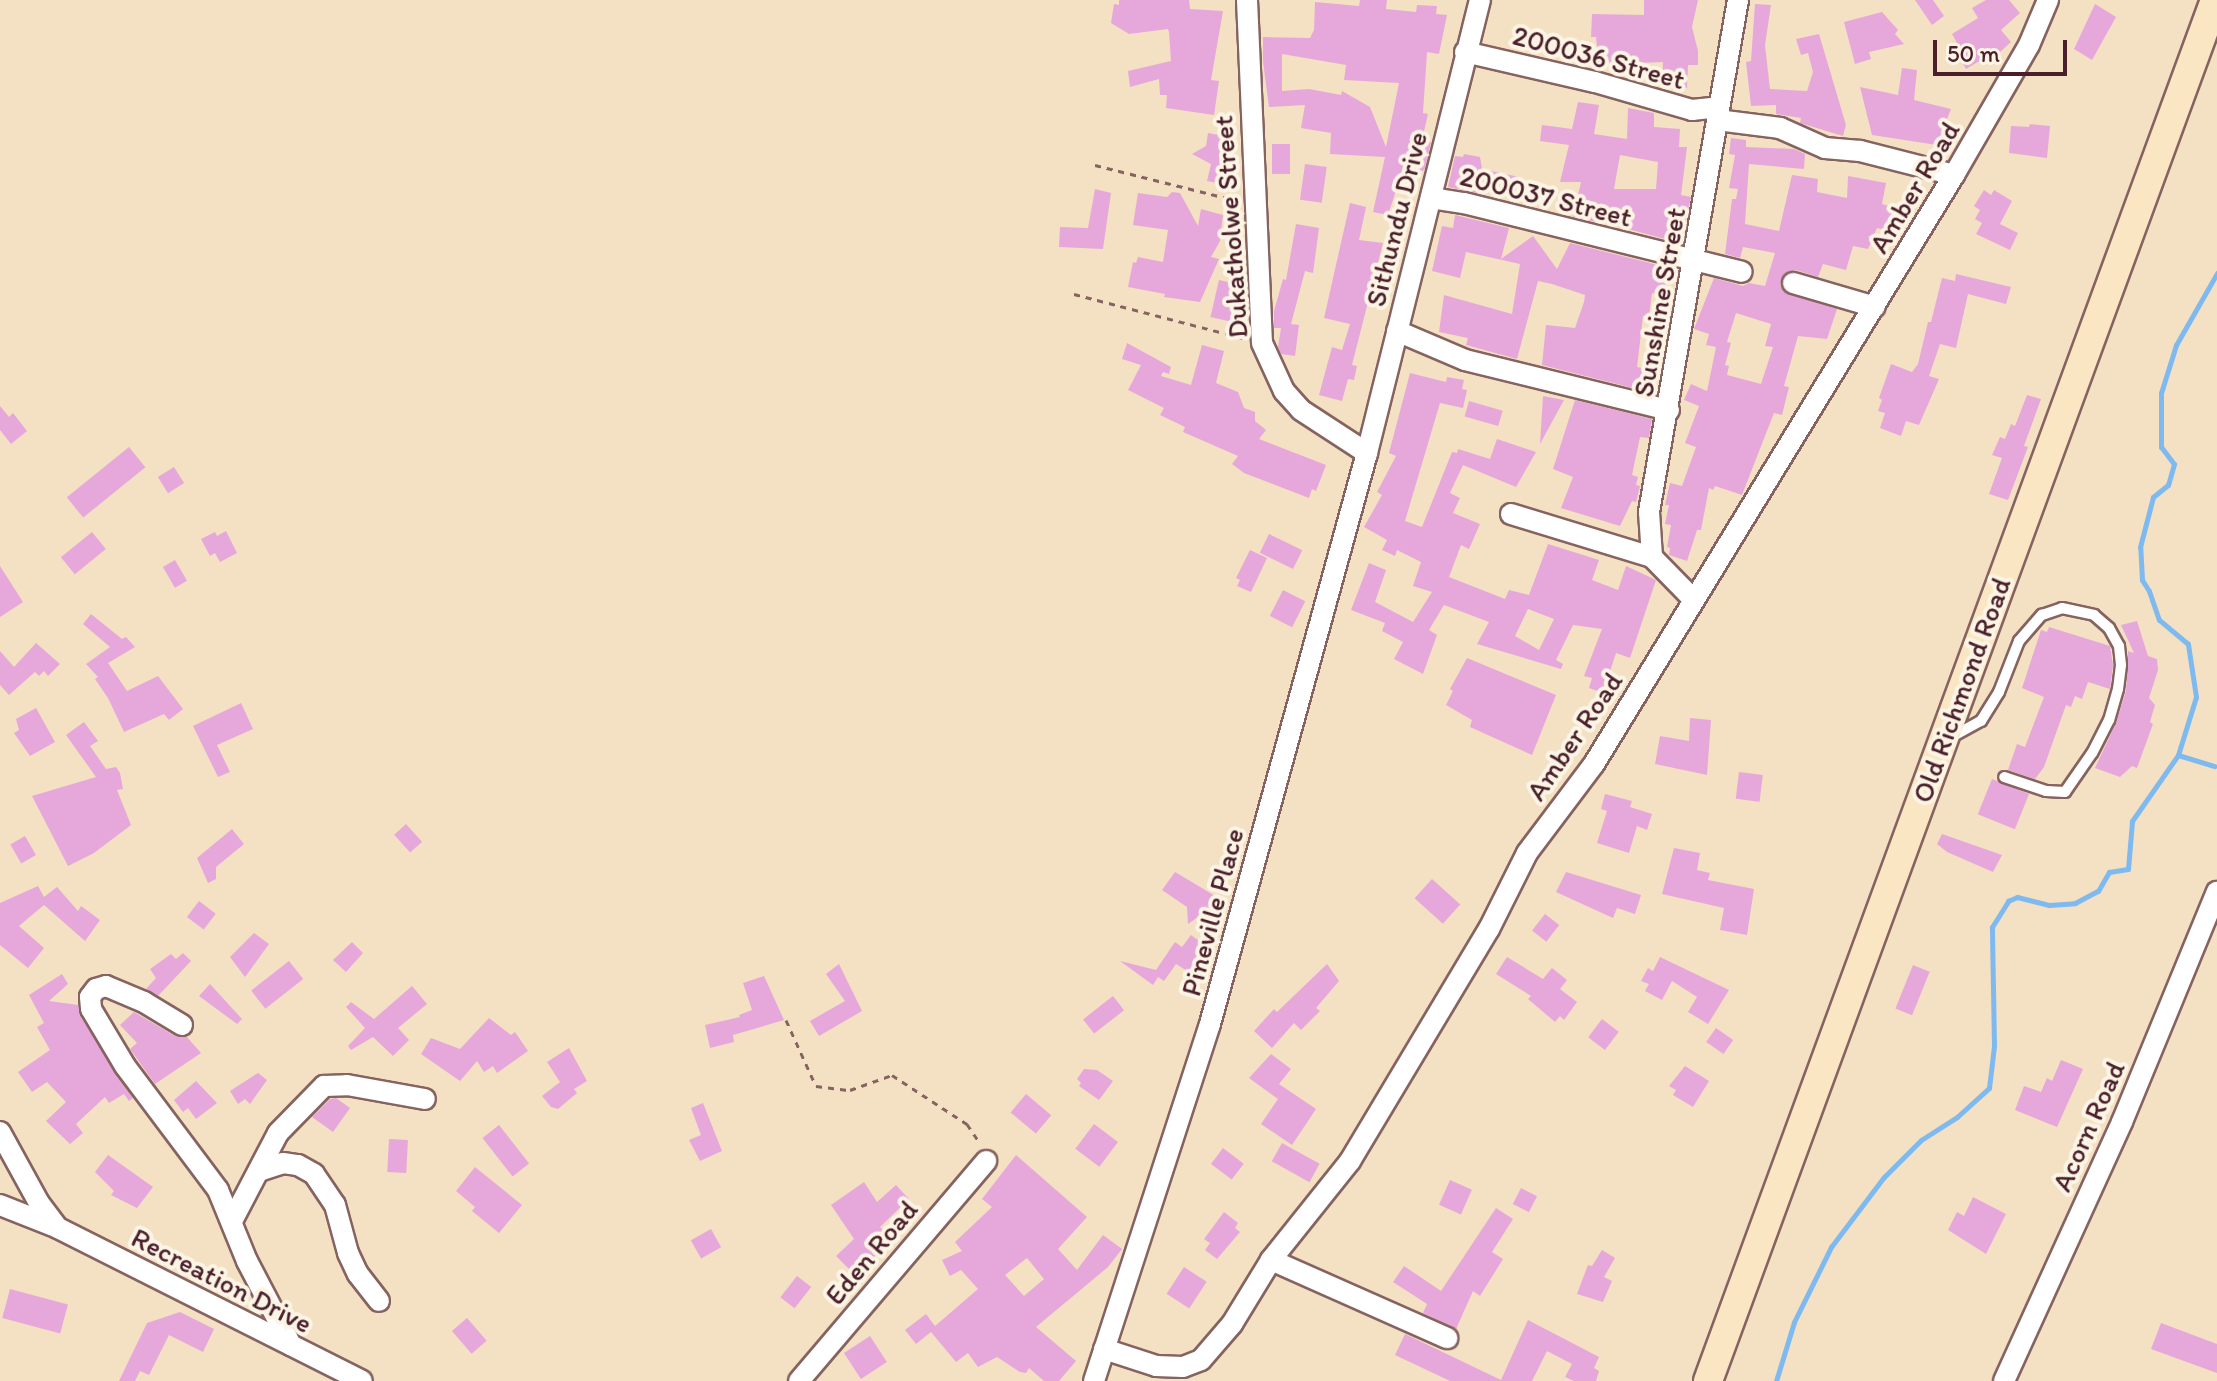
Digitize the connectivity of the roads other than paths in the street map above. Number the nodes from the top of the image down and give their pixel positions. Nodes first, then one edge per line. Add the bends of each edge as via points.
1 (1247, 0) edge
2 (1480, 0) edge
3 (1738, 0) edge
4 (2048, 0) edge
5 (2215, 0) edge
6 (1465, 52) junction
7 (1718, 114) junction
8 (1954, 175) junction
9 (1431, 198) junction
10 (1695, 258) junction
11 (1742, 272) dead end
12 (1793, 283) dead end
13 (1875, 307) junction
14 (1397, 331) junction
15 (1669, 410) junction
16 (1367, 453) junction
17 (1511, 514) dead end
18 (1652, 557) junction
19 (1692, 598) junction
20 (1943, 741) junction
21 (2004, 777) dead end
22 (2217, 892) edge
23 (182, 1025) dead end
24 (425, 1099) dead end
25 (0, 1132) edge
26 (986, 1161) road end
27 (259, 1171) junction
28 (0, 1205) edge
29 (232, 1221) junction
30 (58, 1228) junction
31 (1271, 1260) junction
32 (379, 1301) dead end
33 (1447, 1338) dead end
34 (291, 1345) junction
35 (1104, 1349) junction
36 (362, 1381) edge
37 (799, 1381) edge
38 (1094, 1381) edge
39 (1708, 1381) edge
40 (2004, 1381) edge

1 - 16 street, Dukatholwe Street via 1262,343 1284,391 1301,410
2 - 6 street, Sithundu Drive
3 - 7 street, Sunshine Street
4 - 8 street, Amber Road via 2029,45
5 - 20 street, Old Richmond Road
6 - 7 street, 200036 Street
6 - 9 street, Sithundu Drive
7 - 8 street, 200036 Street via 1780,128 1825,148 1860,151
7 - 10 street, Sunshine Street
8 - 13 street, Amber Road
9 - 10 street, 200037 Street
9 - 14 street, Sithundu Drive
10 - 11 street, 200037 Street
10 - 15 street, Sunshine Street
12 - 13 street
13 - 19 street, Amber Road
14 - 15 street via 1465,360
14 - 16 street, Sithundu Drive
15 - 18 street, Sunshine Street via 1649,512
16 - 35 street, Pineville Place via 1210,1024
17 - 18 street
18 - 19 street
19 - 31 street, Amber Road via 1594,764 1527,853 1489,929 1350,1161
20 - 21 lane via 1981,721 2019,641 2042,615 2062,608 2094,615 2119,646 2121,665 2109,720 2092,753 2065,792
20 - 39 street, Old Richmond Road
22 - 40 street, Acorn Road via 2122,1122
23 - 29 street via 106,986 90,997 91,1009 113,1046 218,1190
24 - 27 street via 324,1086 278,1133
25 - 30 street
26 - 37 street, Eden Road
27 - 29 street
27 - 32 street via 283,1163 314,1174 335,1205 358,1274
28 - 30 street, Recreation Drive
29 - 34 street
30 - 34 street, Recreation Drive
31 - 33 street
31 - 35 street, Amber Road via 1232,1324 1201,1360 1183,1367 1156,1366
34 - 36 street, Recreation Drive
35 - 38 street, Pineville Place

